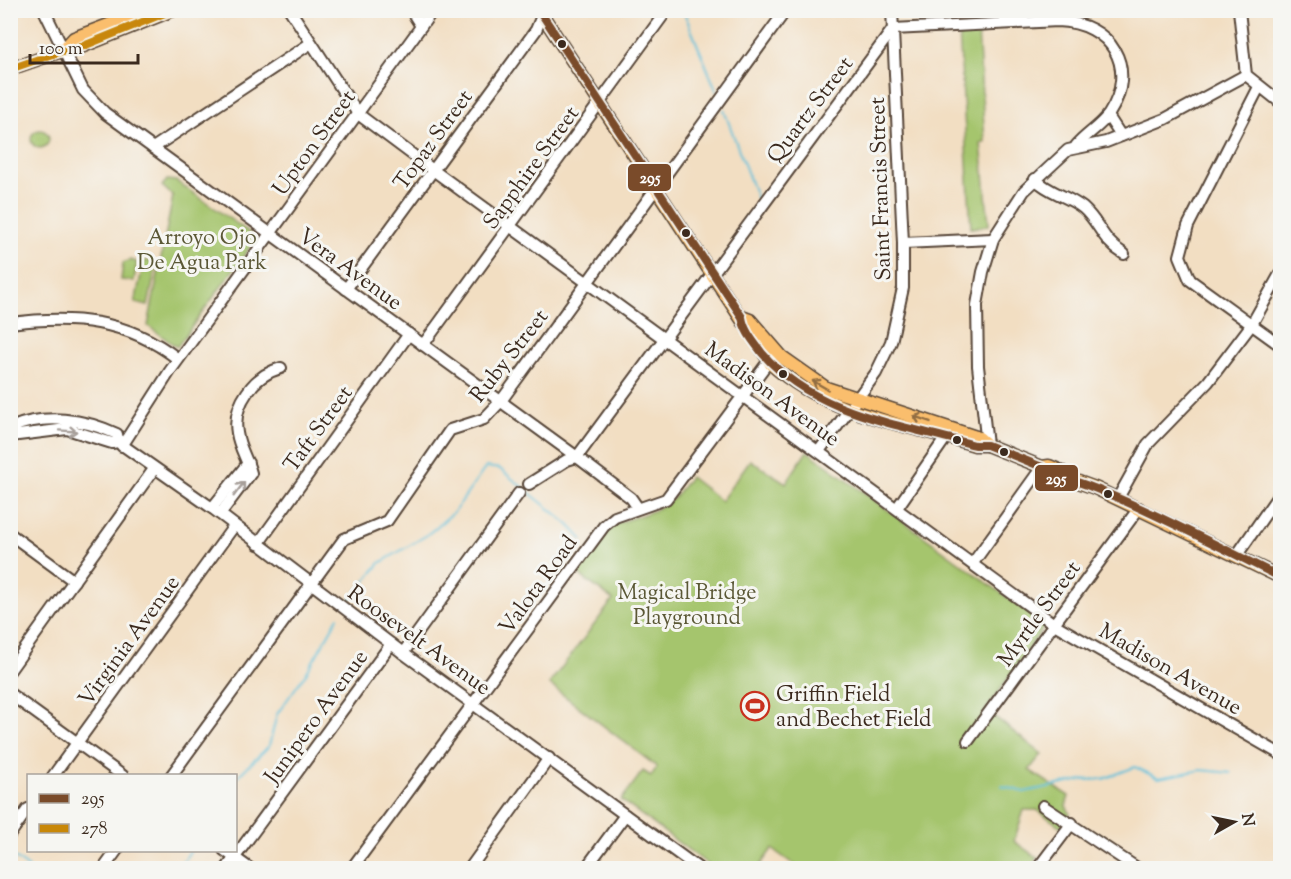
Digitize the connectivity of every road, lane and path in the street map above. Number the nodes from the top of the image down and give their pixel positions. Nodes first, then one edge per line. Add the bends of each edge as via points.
1 (44, 10) edge
2 (148, 10) edge
3 (173, 10) edge
4 (290, 10) edge
5 (411, 10) edge
6 (433, 10) edge
7 (667, 10) edge
8 (786, 10) edge
9 (892, 10) edge
10 (1239, 10) edge
11 (542, 12) edge
12 (422, 26) junction
13 (893, 29) junction
14 (311, 43) junction
15 (62, 51) junction
16 (10, 69) edge
17 (1246, 75) junction
18 (1259, 87) junction
19 (1281, 102) edge
20 (600, 103) junction
21 (358, 114) junction
22 (1108, 116) junction
23 (1121, 136) junction
24 (1076, 146) junction
25 (153, 148) junction
26 (433, 170) junction
27 (1035, 179) junction
28 (656, 188) junction
29 (511, 226) junction
30 (270, 233) junction
31 (993, 239) junction
32 (903, 243) junction
33 (1124, 254) dead end
34 (712, 272) junction
35 (1281, 274) edge
36 (586, 283) junction
37 (346, 289) junction
38 (10, 323) edge
39 (1252, 324) junction
40 (408, 334) junction
41 (665, 338) junction
42 (423, 345) junction
43 (1281, 345) edge
44 (772, 356) junction
45 (178, 359) junction
46 (280, 368) dead end
47 (742, 394) junction
48 (856, 399) junction
49 (501, 401) junction
50 (848, 411) junction
51 (10, 428) edge
52 (10, 436) edge
53 (947, 436) junction
54 (120, 444) junction
55 (987, 445) junction
56 (819, 451) junction
57 (577, 457) junction
58 (1042, 467) junction
59 (154, 469) junction
60 (530, 484) dead end
61 (1281, 493) edge
62 (519, 494) dead end
63 (1118, 498) junction
64 (638, 508) junction
65 (897, 508) junction
66 (1139, 508) junction
67 (216, 511) junction
68 (234, 526) junction
69 (10, 534) edge
70 (258, 544) junction
71 (1237, 555) junction
72 (973, 563) junction
73 (1281, 577) edge
74 (74, 581) junction
75 (311, 583) junction
76 (1054, 624) junction
77 (392, 644) junction
78 (403, 653) junction
79 (10, 670) edge
80 (10, 694) edge
81 (473, 703) junction
82 (968, 741) dead end
83 (77, 742) junction
84 (1281, 754) edge
85 (549, 758) junction
86 (54, 774) edge
87 (120, 774) edge
88 (172, 774) edge
89 (1043, 806) dead end
90 (27, 810) edge
91 (625, 815) junction
92 (1072, 823) junction
93 (10, 834) edge
94 (116, 852) edge
95 (227, 852) edge
96 (235, 858) junction
97 (104, 868) edge
98 (227, 868) edge
99 (249, 868) edge
100 (352, 868) edge
101 (470, 868) edge
102 (586, 868) edge
103 (698, 868) edge
104 (1038, 868) edge
105 (1137, 868) edge

1 - 15 street, Vera Avenue
2 - 15 main road via 74,38
3 - 15 main road via 76,50
4 - 14 street, Madison Avenue
5 - 12 street
6 - 12 street, Upton Street
7 - 20 street, Sapphire Street
8 - 28 street, Ruby Street
9 - 13 street, Saint Francis Street
10 - 17 street
11 - 20 main road
11 - 26 street, Topaz Street via 536,30
12 - 21 street, Upton Street
13 - 22 street via 1058,21 1084,24 1106,37 1118,57 1122,83
13 - 32 street, Saint Francis Street
13 - 34 street, Quartz Street
14 - 21 street, Madison Avenue
14 - 25 street
15 - 16 main road
15 - 25 street, Vera Avenue via 83,90 105,113
17 - 18 street
17 - 23 street via 1165,119
18 - 19 street
18 - 39 street via 1188,226 1180,256 1190,280
20 - 28 main road
20 - 29 street, Sapphire Street
21 - 26 street, Madison Avenue
21 - 30 street, Upton Street
22 - 23 street
22 - 24 street
23 - 24 street
24 - 27 street
25 - 30 street, Vera Avenue
26 - 29 street, Madison Avenue
26 - 37 street, Topaz Street
27 - 31 street
27 - 33 street via 1044,188 1083,208 1110,246
28 - 34 main road
28 - 36 street, Ruby Street
29 - 36 street, Madison Avenue
29 - 42 street, Sapphire Street
30 - 37 street, Vera Avenue
30 - 45 street, Upton Street
31 - 32 street
31 - 55 street via 977,305
32 - 48 street, Saint Francis Street via 903,288 891,342 876,373
34 - 41 street, Quartz Street
34 - 44 main road via 742,317 742,323
35 - 39 street
36 - 41 street, Madison Avenue
36 - 49 street, Ruby Street
37 - 40 street, Vera Avenue
38 - 45 street via 54,318 111,326 146,337
39 - 43 street
39 - 63 street via 1208,382 1148,444
40 - 42 street, Vera Avenue
40 - 70 street, Taft Street
41 - 47 street, Madison Avenue
41 - 57 street, Quartz Street
42 - 49 street, Vera Avenue
44 - 47 street, Valota Road
48 -> 44 main road via 826,388
44 - 50 main road via 788,379
45 - 54 street, Upton Street
46 - 67 street via 261,377 240,405 237,434 251,473
47 - 56 street, Madison Avenue
47 - 64 street, Valota Road via 666,499
48 - 50 street, Saint Francis Street
55 -> 48 main road via 979,438
49 - 57 street, Vera Avenue
49 - 75 street, Ruby Street via 484,419 450,430 387,521 344,539
50 - 53 main road
50 - 56 street, Saint Francis Street
51 - 54 street, Roosevelt Avenue via 46,419 75,421 117,435
52 -> 54 street, Roosevelt Avenue via 67,429
53 - 55 main road
53 - 65 street
54 - 59 street, Roosevelt Avenue
55 - 58 main road
56 - 65 street, Madison Avenue
57 - 60 street
57 - 64 street, Vera Avenue via 631,498
58 - 63 main road via 1049,466 1061,471 1062,476
58 - 72 street
59 - 67 street, Roosevelt Avenue
59 - 74 street
61 - 71 street
62 - 78 street, Junipero Avenue
63 - 66 main road
64 - 81 street, Valota Road via 604,526
65 - 72 street, Madison Avenue
66 - 71 main road
66 - 76 street, Myrtle Street
67 - 68 street, Roosevelt Avenue
68 - 70 street, Roosevelt Avenue
68 - 83 street, Virginia Avenue
69 - 74 street
70 - 75 street, Roosevelt Avenue
71 - 73 main road
72 - 76 street, Madison Avenue
74 - 79 street
75 - 77 street, Roosevelt Avenue
75 - 88 street, Ruby Street
76 - 82 street, Myrtle Street
76 - 84 street, Madison Avenue
77 - 78 street, Roosevelt Avenue
77 - 96 street, Junipero Avenue
78 - 81 street, Roosevelt Avenue
80 - 83 street
81 - 85 street, Roosevelt Avenue
81 - 100 street, Valota Road
83 - 86 street, Virginia Avenue
83 - 87 street
85 - 91 street, Roosevelt Avenue
85 - 101 street
89 - 92 street
90 - 93 street
91 - 102 street
91 - 103 street, Roosevelt Avenue
92 - 104 street
92 - 105 street
94 - 97 street
95 - 96 street
96 - 98 street, Junipero Avenue
96 - 99 street

